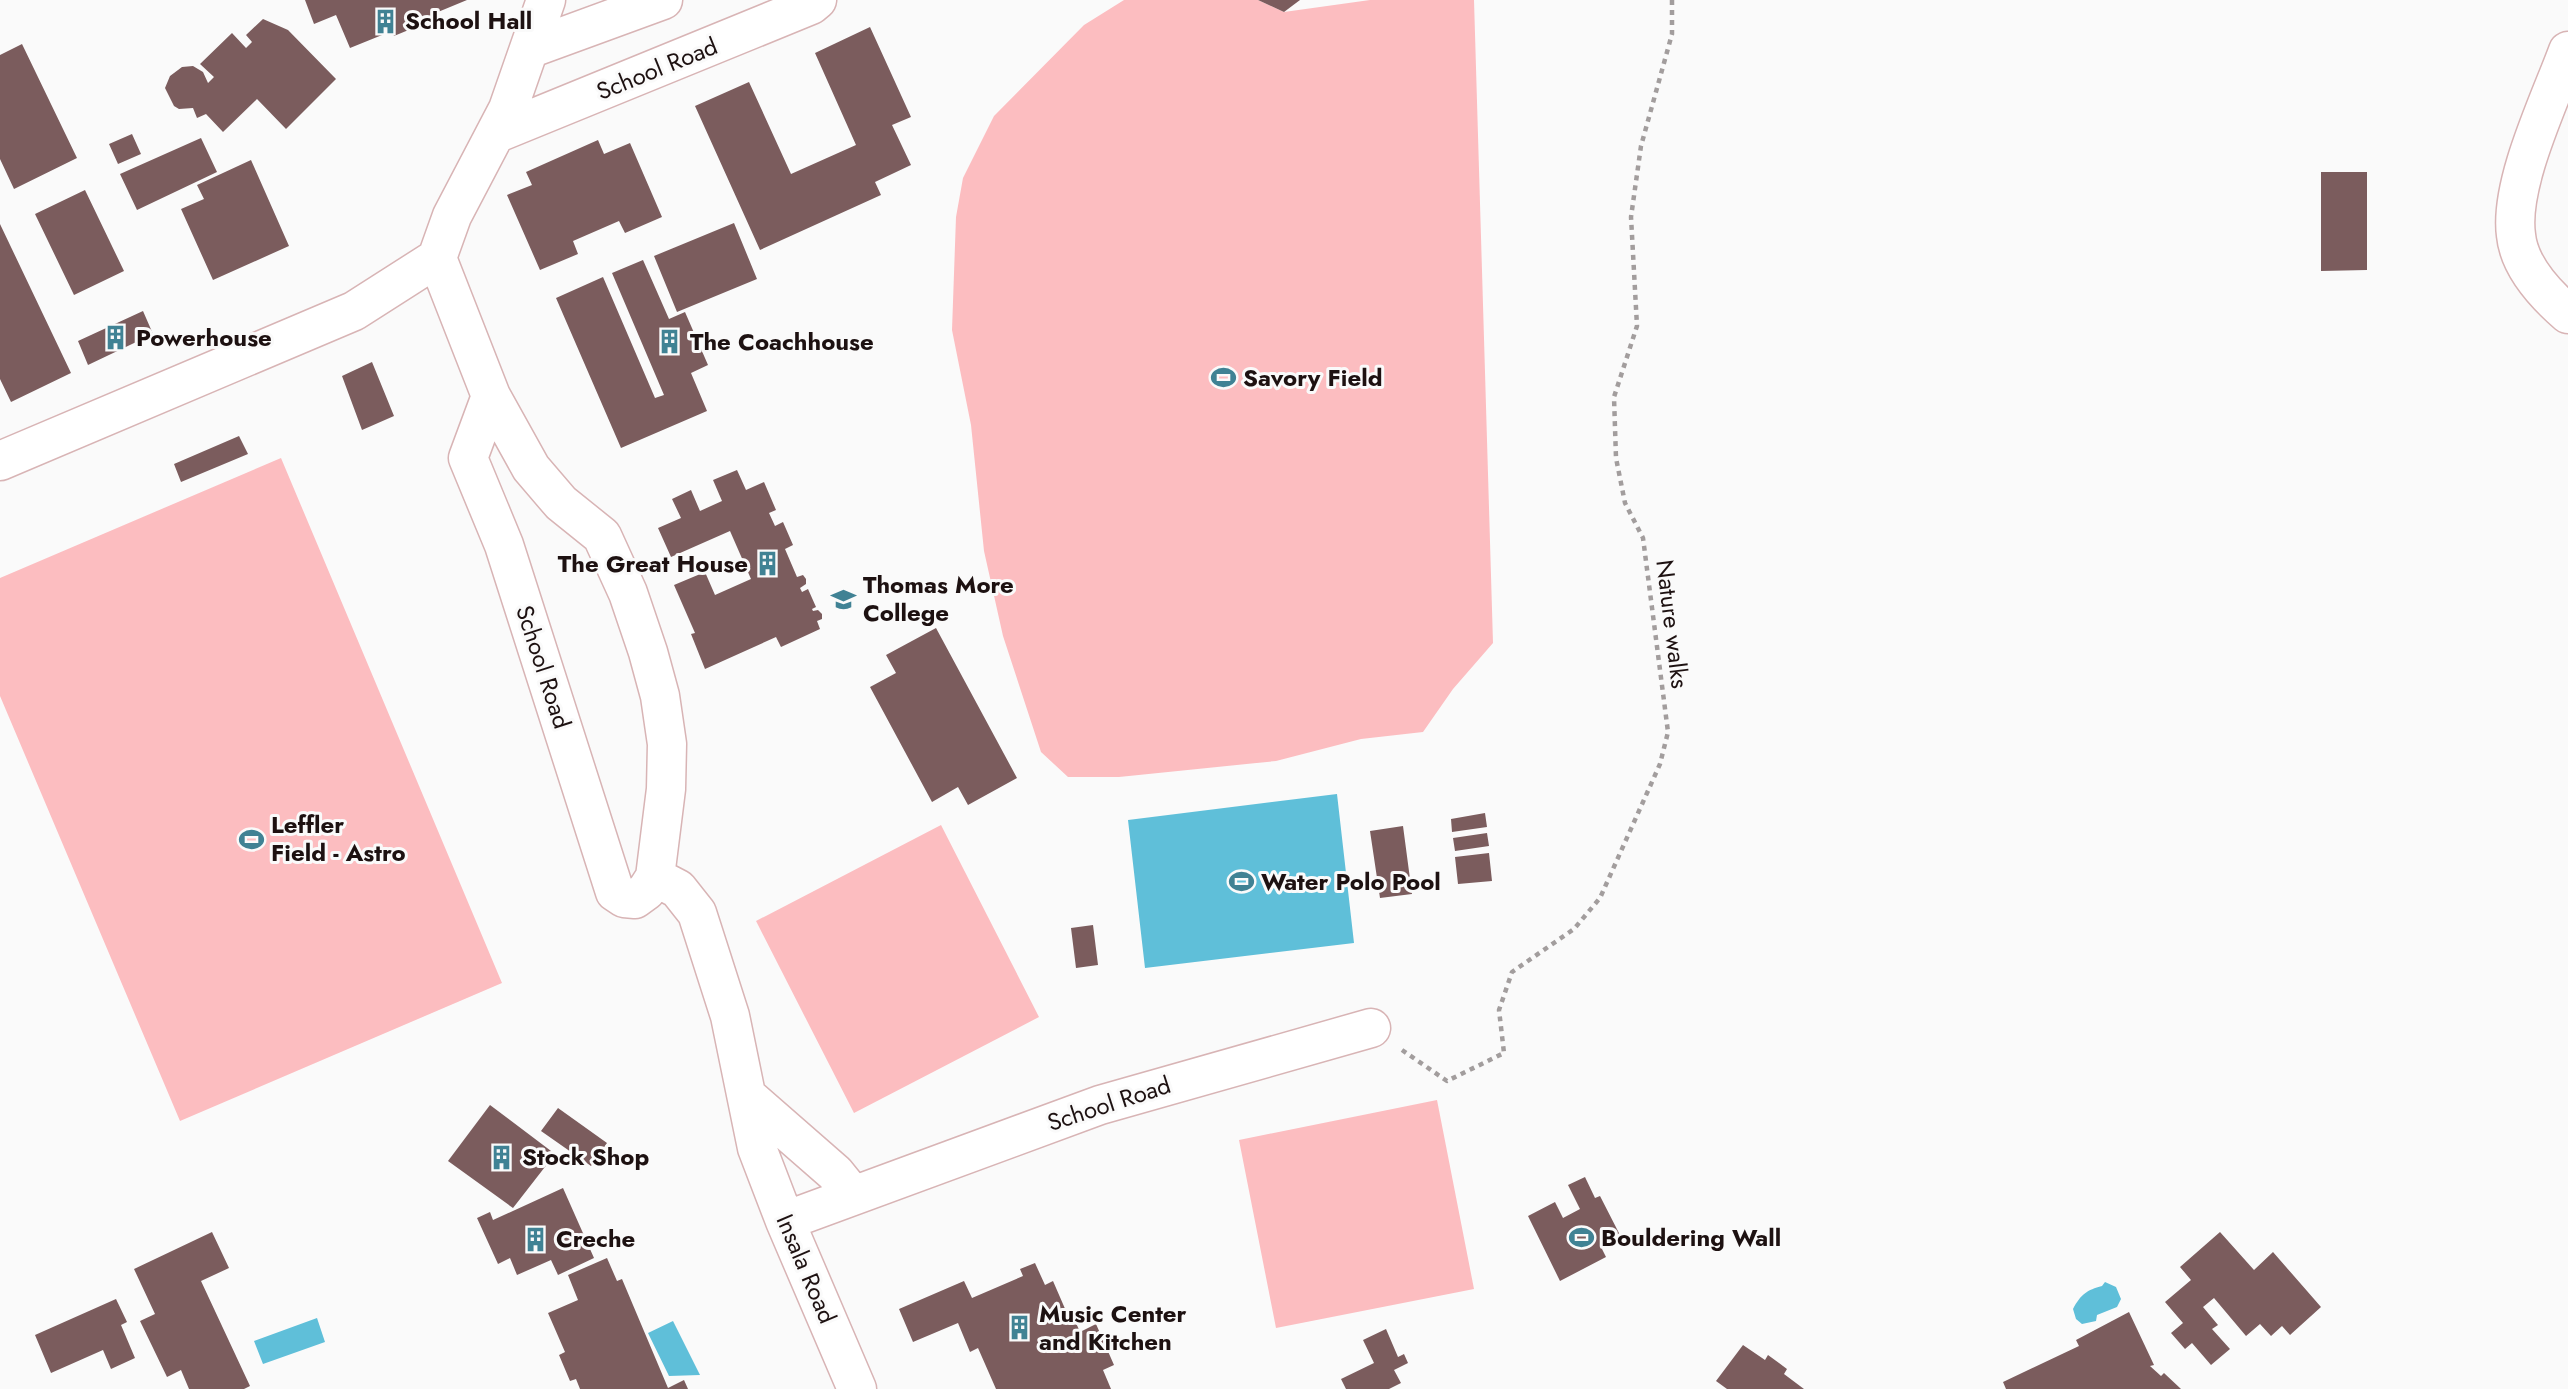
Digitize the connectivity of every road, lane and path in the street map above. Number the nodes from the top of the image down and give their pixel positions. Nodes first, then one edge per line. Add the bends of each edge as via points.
1 (546, 0) edge
2 (663, 0) edge
3 (817, 0) edge
4 (1672, 0) edge
5 (529, 49) junction
6 (2568, 51) edge
7 (495, 134) junction
8 (436, 258) junction
9 (2568, 314) edge
10 (491, 396) junction
11 (0, 461) edge
12 (655, 877) junction
13 (1371, 1028) joint
14 (748, 1097) junction
15 (852, 1194) junction
16 (785, 1221) junction
17 (857, 1389) edge

1 - 5 street
2 - 5 street
3 - 7 street, School Road
4 - 13 path, Nature walks via 1672,34 1641,146 1631,217 1637,326 1614,397 1616,458 1625,503 1643,538 1668,732 1660,764 1600,898 1574,929 1512,972 1499,1010 1504,1053 1447,1081
5 - 7 street
6 - 9 street via 2533,143 2517,202 2515,236 2529,270
7 - 8 street
8 - 10 street
8 - 11 street via 354,311
10 - 12 street via 531,468 561,503 603,536 632,604 660,696 667,744
10 - 12 street, School Road via 468,458 504,545 615,892 635,899
12 - 14 street via 678,889 696,913 730,1016
13 - 15 street, School Road via 1100,1105
14 - 15 street via 835,1173
14 - 16 street, Insala Road via 757,1147
15 - 16 street, School Road
16 - 17 street, Insala Road

